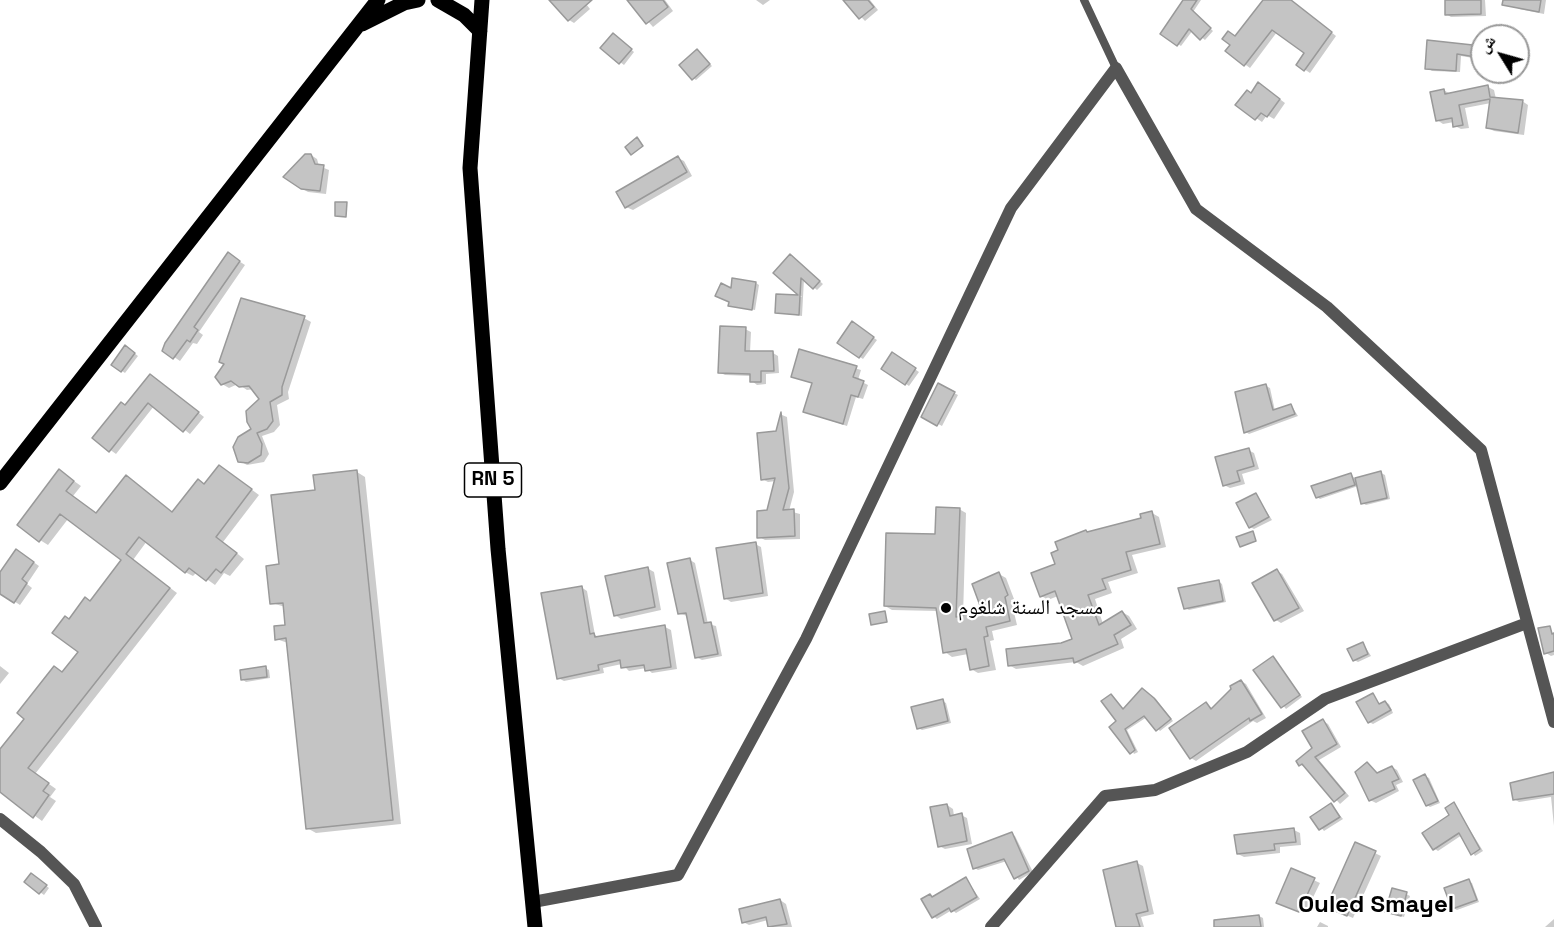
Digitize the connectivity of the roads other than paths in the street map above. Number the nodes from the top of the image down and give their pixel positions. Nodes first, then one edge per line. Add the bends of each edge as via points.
1 (378, 0) edge
2 (418, 0) edge
3 (438, 0) edge
4 (482, 0) edge
5 (1084, 0) edge
6 (357, 27) junction
7 (480, 31) junction
8 (1116, 68) junction
9 (0, 483) edge
10 (1527, 623) junction
11 (1554, 722) edge
12 (0, 819) edge
13 (533, 902) junction
14 (96, 927) edge
15 (535, 927) edge
16 (991, 927) edge

1 - 6 main road
2 - 6 main road
3 - 7 main road via 464,15
4 - 7 main road, RN 5
5 - 8 lane
6 - 9 main road
7 - 13 main road, RN 5 via 470,168 498,549
8 - 10 street via 1196,209 1327,307 1481,450
8 - 13 street via 1011,208 806,639 678,875
10 - 11 street
10 - 16 street via 1325,699 1247,752 1155,790 1105,796
12 - 14 street via 74,884
13 - 15 main road, RN 5

